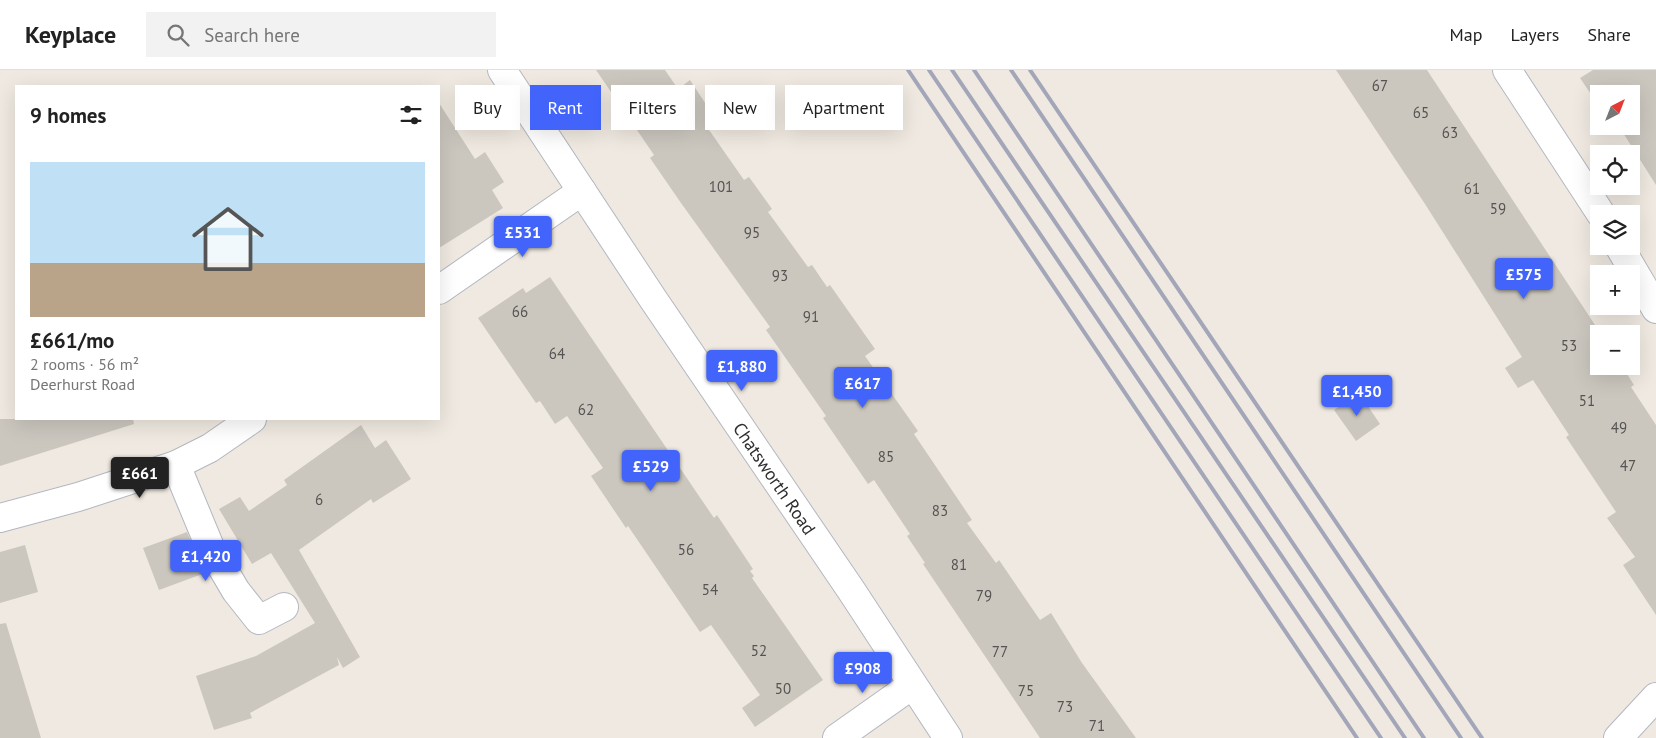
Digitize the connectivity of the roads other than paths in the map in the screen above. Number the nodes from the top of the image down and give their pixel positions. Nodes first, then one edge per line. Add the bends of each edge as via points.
1 (502, 70) edge
2 (1507, 70) edge
3 (582, 191) junction
4 (1594, 205) edge
5 (1624, 255) edge
6 (440, 289) edge
7 (1656, 309) edge
8 (251, 420) edge
9 (176, 465) junction
10 (0, 518) edge
11 (284, 607) dead end
12 (912, 686) junction
13 (1656, 697) edge
14 (1620, 736) edge
15 (837, 738) edge
16 (948, 738) edge

1 - 3 street, Chatsworth Road
2 - 4 street
3 - 6 street
3 - 12 street, Chatsworth Road
5 - 7 street
8 - 9 street via 210,448
9 - 10 street
9 - 11 street via 210,547 236,591 259,620
12 - 15 street
12 - 16 street, Chatsworth Road
13 - 14 street

